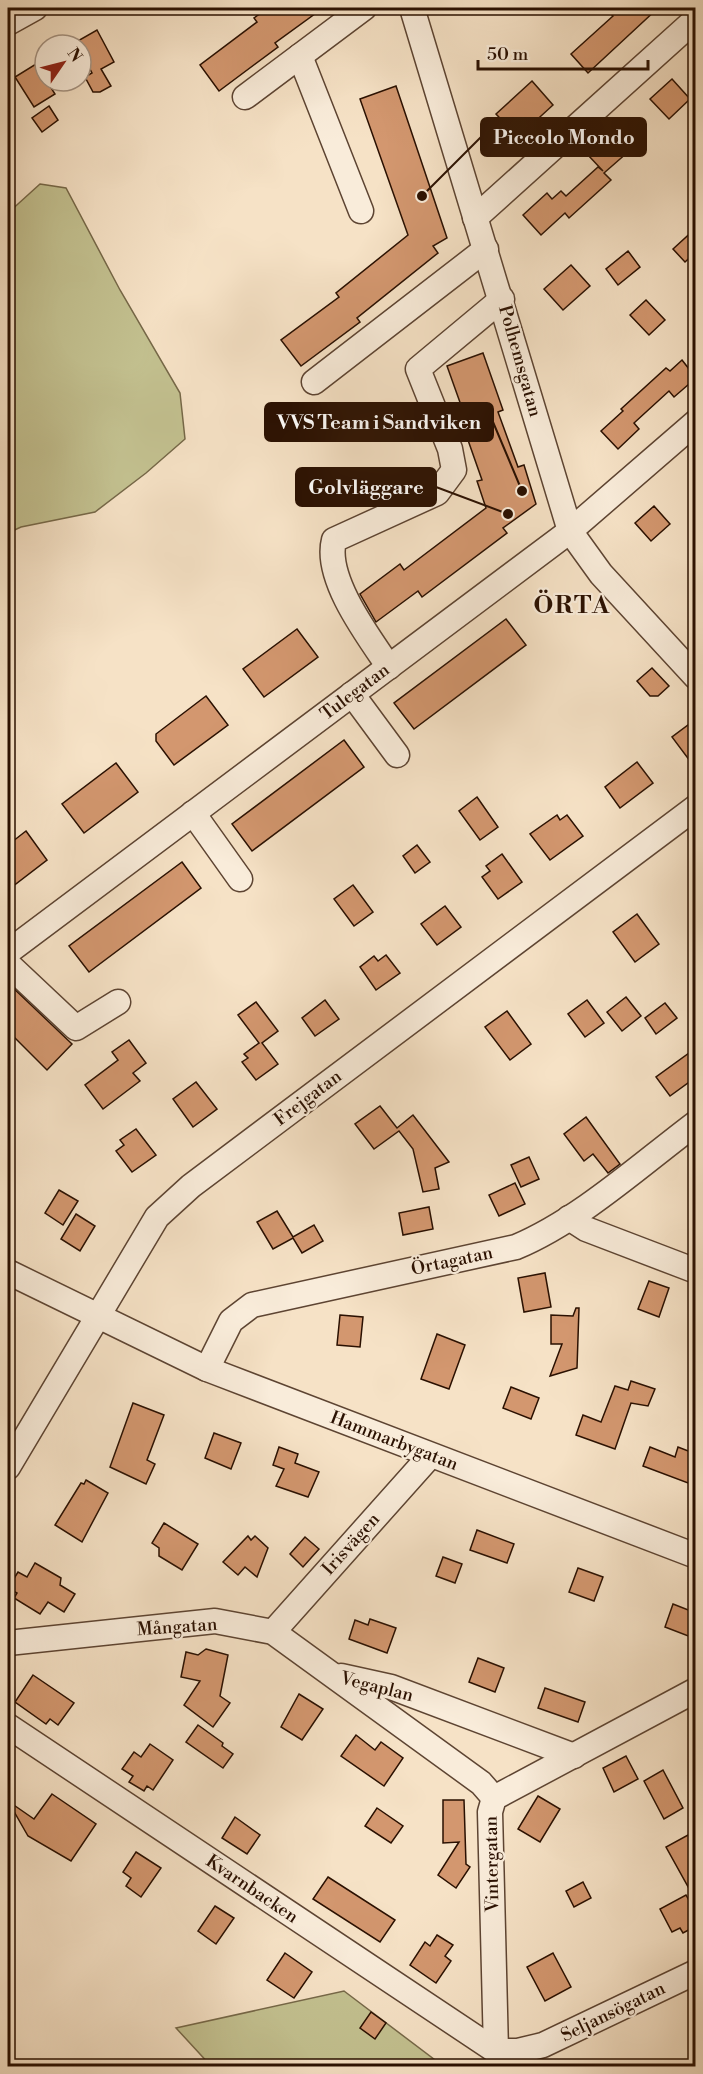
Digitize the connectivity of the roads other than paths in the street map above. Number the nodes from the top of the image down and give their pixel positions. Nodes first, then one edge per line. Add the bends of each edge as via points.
1 (35, 8) edge
2 (364, 8) edge
3 (412, 8) edge
4 (696, 19) edge
5 (8, 23) edge
6 (300, 56) junction
7 (244, 97) dead end
8 (360, 211) dead end
9 (475, 218) junction
10 (486, 249) junction
11 (502, 299) junction
12 (314, 382) dead end
13 (696, 422) edge
14 (570, 531) junction
15 (389, 667) junction
16 (696, 677) edge
17 (352, 694) junction
18 (397, 755) dead end
19 (696, 807) edge
20 (193, 813) junction
21 (240, 879) dead end
22 (8, 952) edge
23 (8, 964) edge
24 (118, 1002) dead end
25 (696, 1123) edge
26 (569, 1218) junction
27 (696, 1271) edge
28 (8, 1272) edge
29 (98, 1315) junction
30 (207, 1369) junction
31 (430, 1456) junction
32 (8, 1467) edge
33 (696, 1556) edge
34 (273, 1632) junction
35 (8, 1644) edge
36 (333, 1674) junction
37 (696, 1690) edge
38 (8, 1726) edge
39 (574, 1756) junction
40 (494, 1798) junction
41 (696, 1972) edge
42 (496, 2051) junction
43 (534, 2057) edge

1 - 5 street
2 - 6 street
3 - 9 street, Polhemsgatan
4 - 9 street
6 - 7 street
6 - 8 street
9 - 10 street, Polhemsgatan
10 - 11 street, Polhemsgatan
10 - 12 street
11 - 14 street, Polhemsgatan
11 - 15 street via 418,369 450,449 454,470 437,493 334,540 331,552 350,609
13 - 14 street, Tulegatan
14 - 15 street, Tulegatan
14 - 16 street, Polhemsgatan via 601,574
15 - 17 street, Tulegatan
17 - 18 street
17 - 20 street, Tulegatan
19 - 29 street, Frejgatan via 191,1186 157,1216
20 - 21 street
20 - 22 street, Tulegatan
23 - 24 street via 76,1028
25 - 26 street, Örtagatan
26 - 27 street via 660,1260
26 - 30 street, Örtagatan via 516,1247 252,1305 231,1321
28 - 29 street, Hammarbygatan
29 - 30 street, Hammarbygatan
29 - 32 street, Frejgatan
30 - 31 street, Hammarbygatan
31 - 33 street, Hammarbygatan
31 - 34 street, Irisvägen
34 - 35 street, Mångatan via 215,1621
34 - 36 street, Mångatan
36 - 39 street, Vegaplan via 392,1687
36 - 40 street, Vegaplan via 481,1783
37 - 39 street, Vintergatan
38 - 42 street, Kvarnbacken
39 - 40 street, Vintergatan
40 - 42 street, Vintergatan via 490,1812
41 - 43 street, Seljansögatan via 575,2032
42 - 43 street, Seljansögatan

